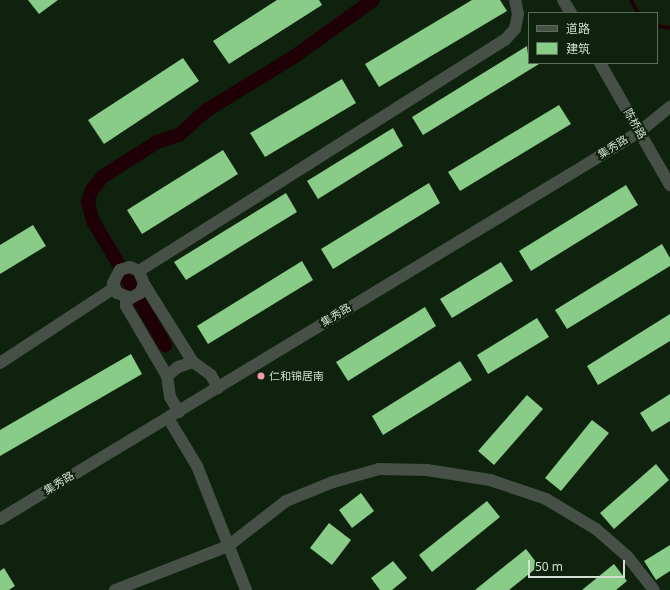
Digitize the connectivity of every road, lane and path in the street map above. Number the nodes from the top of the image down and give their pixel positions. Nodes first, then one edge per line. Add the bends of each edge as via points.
1 (515, 0) edge
2 (563, 0) edge
3 (570, 12) edge
4 (601, 64) edge
5 (670, 108) edge
6 (639, 132) junction
7 (670, 184) edge
8 (139, 271) junction
9 (144, 284) junction
10 (114, 288) junction
11 (126, 298) junction
12 (193, 362) junction
13 (0, 363) edge
14 (167, 376) junction
15 (218, 388) junction
16 (173, 415) junction
17 (0, 519) edge
18 (228, 546) junction
19 (114, 590) edge
20 (246, 590) edge
21 (654, 590) edge

1 - 8 street via 518,14 515,29 505,40
2 - 3 street
4 - 6 street, 陈桥路
5 - 6 street, 集秀路
6 - 7 street, 陈桥路
6 - 15 street, 集秀路
8 - 9 street
8 - 10 street via 130,267 120,270 114,278
9 - 11 street via 136,297
9 - 12 street
10 - 11 street
10 - 13 street
11 - 14 street via 126,306
12 - 14 street via 178,367
12 - 15 street via 211,375
14 - 16 street
15 - 16 street, 集秀路
16 - 17 street, 集秀路
16 - 18 street
18 - 19 street
18 - 20 street
18 - 21 street via 286,501 333,482 379,469 427,470 490,480 546,499 596,529 627,556

